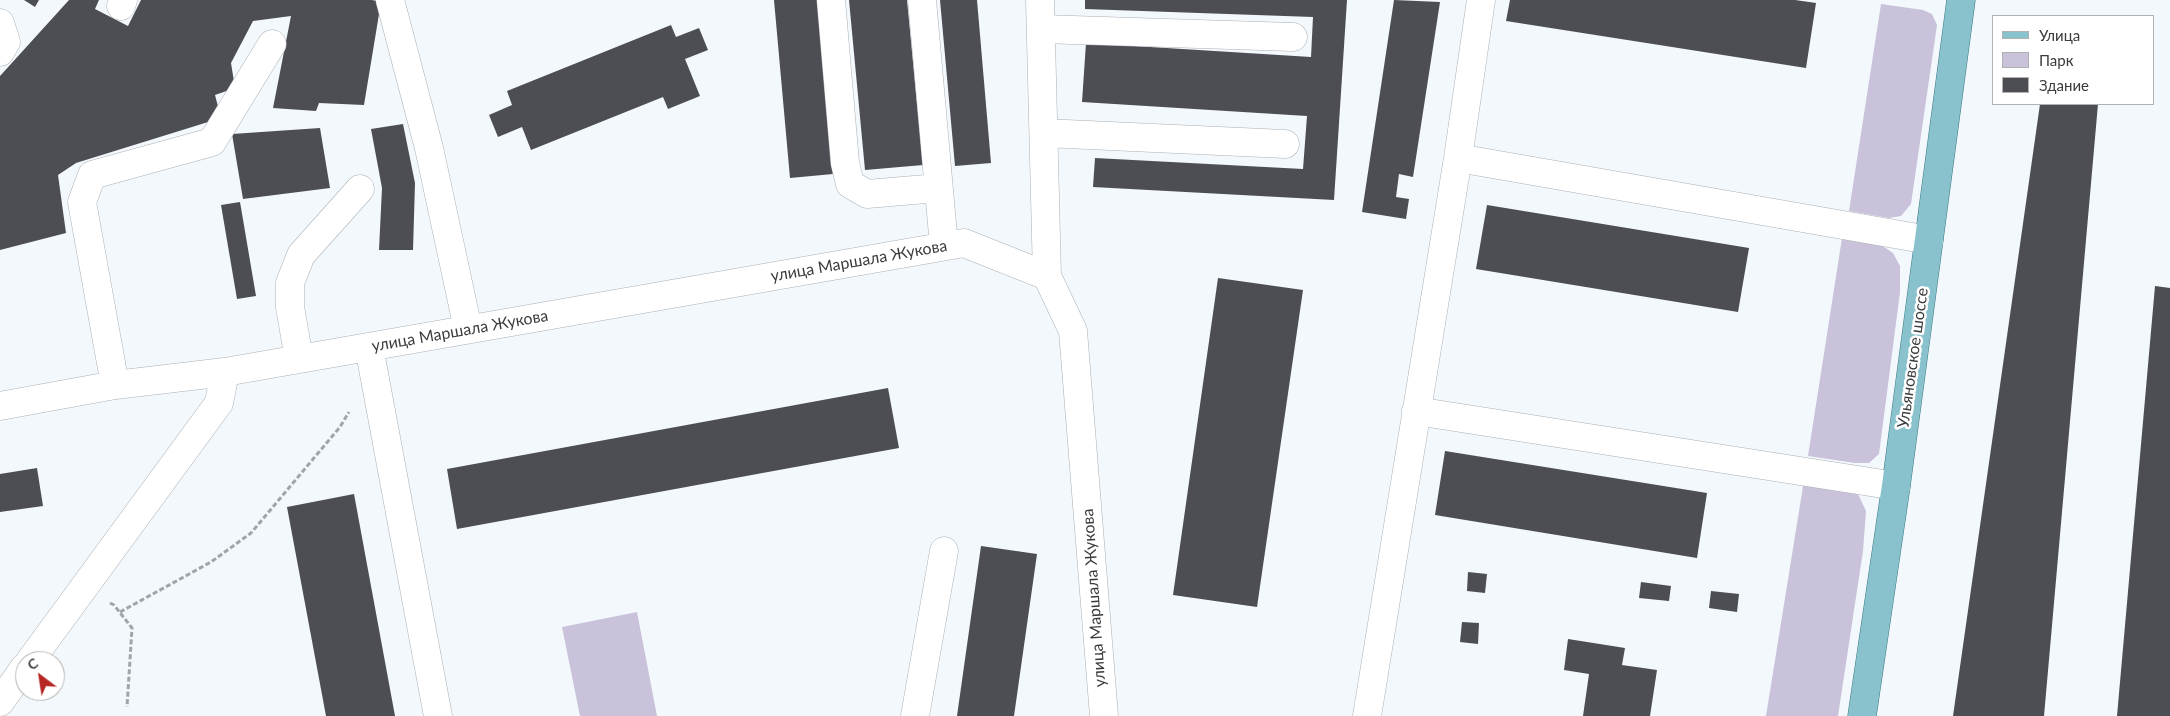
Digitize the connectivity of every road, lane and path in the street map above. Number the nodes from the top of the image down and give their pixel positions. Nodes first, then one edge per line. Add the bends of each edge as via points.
1 (390, 0) edge
2 (831, 0) edge
3 (922, 0) edge
4 (1040, 0) edge
5 (1481, 0) edge
6 (1958, 0) edge
7 (0, 23) edge
8 (1041, 29) junction
9 (1293, 38) dead end
10 (272, 44) dead end
11 (0, 52) edge
12 (1044, 133) junction
13 (1285, 144) dead end
14 (1458, 158) junction
15 (938, 188) junction
16 (360, 189) dead end
17 (1929, 240) junction
18 (944, 246) junction
19 (1048, 276) junction
20 (468, 329) junction
21 (369, 347) junction
22 (299, 359) junction
23 (225, 372) junction
24 (115, 385) junction
25 (0, 406) edge
26 (350, 411) dead end
27 (1416, 411) junction
28 (1896, 486) junction
29 (944, 551) dead end
30 (83, 588) junction
31 (120, 612) junction
32 (37, 651) edge
33 (15, 681) edge
34 (0, 702) edge
35 (127, 707) dead end
36 (438, 716) edge
37 (916, 716) edge
38 (1104, 716) edge
39 (1367, 716) edge
40 (1862, 716) edge

1 - 20 street via 429,148
2 - 15 street via 845,163 850,184 867,194
3 - 15 street
4 - 8 street
5 - 14 street
6 - 17 main road, Ульяновское шоссе
7 - 11 street via 6,42
8 - 9 street
8 - 12 street
10 - 24 street via 212,142 92,175 82,202
12 - 13 street
12 - 19 street
14 - 17 street
14 - 27 street
15 - 18 street
16 - 22 street via 301,255 290,283 290,307
17 - 28 main road, Ульяновское шоссе
18 - 19 street, улица Маршала Жукова via 964,243
18 - 20 street, улица Маршала Жукова
19 - 38 street, улица Маршала Жукова via 1074,331
20 - 21 street, улица Маршала Жукова
21 - 22 street, улица Маршала Жукова
21 - 36 street
22 - 23 street, улица Маршала Жукова
23 - 24 street, улица Маршала Жукова
23 - 30 street via 219,403
24 - 25 street, улица Маршала Жукова
26 - 31 path via 251,533 211,562
27 - 28 street
27 - 39 street
28 - 40 main road, Ульяновское шоссе
29 - 37 street
30 - 31 path via 114,605
30 - 32 street
31 - 35 path via 132,628
33 - 34 street

